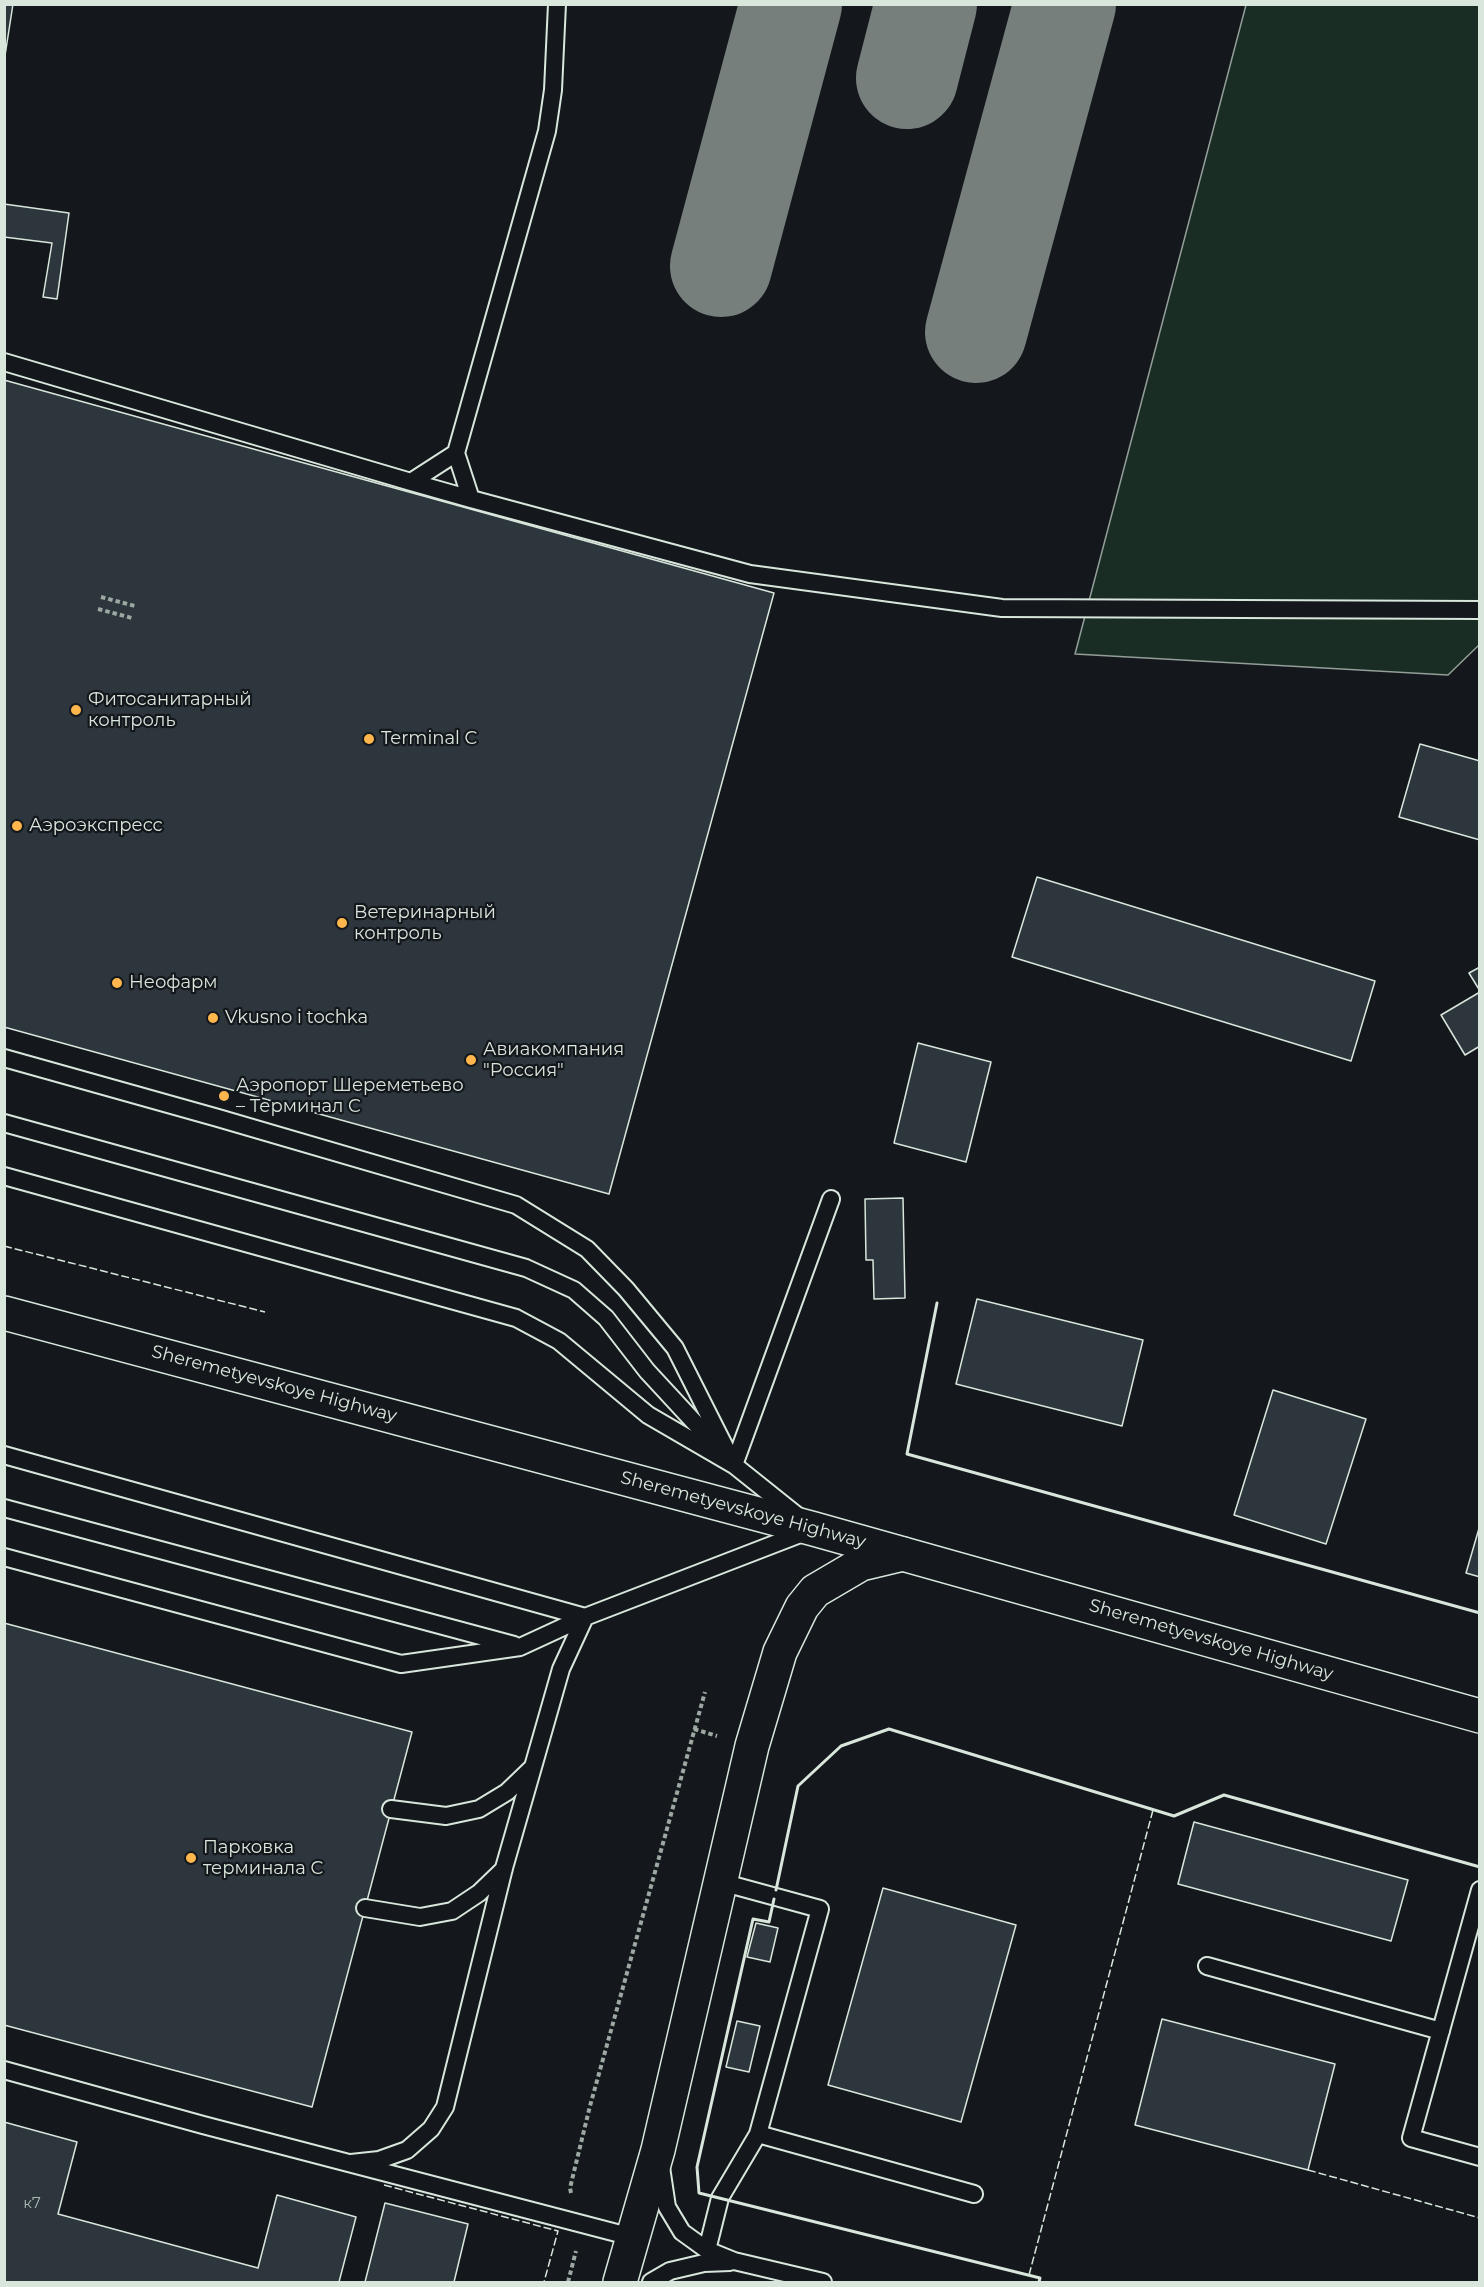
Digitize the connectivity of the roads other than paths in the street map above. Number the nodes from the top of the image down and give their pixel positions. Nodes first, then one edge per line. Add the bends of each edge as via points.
1 (557, 4) edge
2 (4, 362) edge
3 (456, 453) junction
4 (411, 482) junction
5 (471, 499) junction
6 (1479, 610) edge
7 (4, 1058) edge
8 (4, 1123) edge
9 (4, 1176) edge
10 (831, 1199) dead end
11 (4, 1313) edge
12 (4, 1455) edge
13 (734, 1465) junction
14 (4, 1508) edge
15 (814, 1529) junction
16 (903, 1554) junction
17 (4, 1557) edge
18 (585, 1617) junction
19 (520, 1647) junction
20 (1479, 1716) edge
21 (533, 1767) junction
22 (391, 1809) dead end
23 (504, 1868) junction
24 (722, 1882) junction
25 (1479, 1890) edge
26 (365, 1908) dead end
27 (1207, 1966) dead end
28 (1441, 2031) junction
29 (4, 2070) edge
30 (758, 2134) junction
31 (658, 2150) junction
32 (1479, 2157) edge
33 (351, 2163) junction
34 (974, 2194) dead end
35 (632, 2237) junction
36 (707, 2250) junction
37 (734, 2261) junction
38 (620, 2283) edge
39 (651, 2283) edge
40 (823, 2283) edge

1 - 3 lane via 547,131
2 - 4 lane
3 - 4 lane
3 - 5 lane
4 - 5 lane
5 - 6 lane via 750,574 1002,608
7 - 13 lane via 516,1205 587,1249 626,1289 675,1348
8 - 13 lane via 526,1269 574,1290 606,1318 647,1371
9 - 13 lane via 516,1318 559,1341 648,1415
10 - 13 lane
11 - 15 main road, Sheremetyevskoye Highway
12 - 18 lane
13 - 15 lane
14 - 19 lane
15 - 16 main road, Sheremetyevskoye Highway
15 - 18 lane
16 - 20 main road, Sheremetyevskoye Highway
16 - 24 main road via 861,1564 815,1590 802,1607 780,1652 760,1718
17 - 19 lane via 401,1664
18 - 19 lane
18 - 21 lane via 561,1669
21 - 22 lane via 507,1792 479,1809 447,1816
21 - 23 lane
23 - 26 lane via 480,1893 452,1911 420,1917
23 - 33 lane via 445,2107 431,2129 407,2150 379,2160
24 - 30 lane via 820,1909
24 - 31 main road
25 - 28 lane
27 - 28 lane
28 - 32 lane via 1411,2138
29 - 33 lane
30 - 34 lane
30 - 36 lane via 720,2198
31 - 35 main road
31 - 36 lane via 667,2207 682,2232
33 - 35 lane
35 - 38 main road
36 - 37 lane
37 - 39 lane via 670,2271
37 - 40 lane

